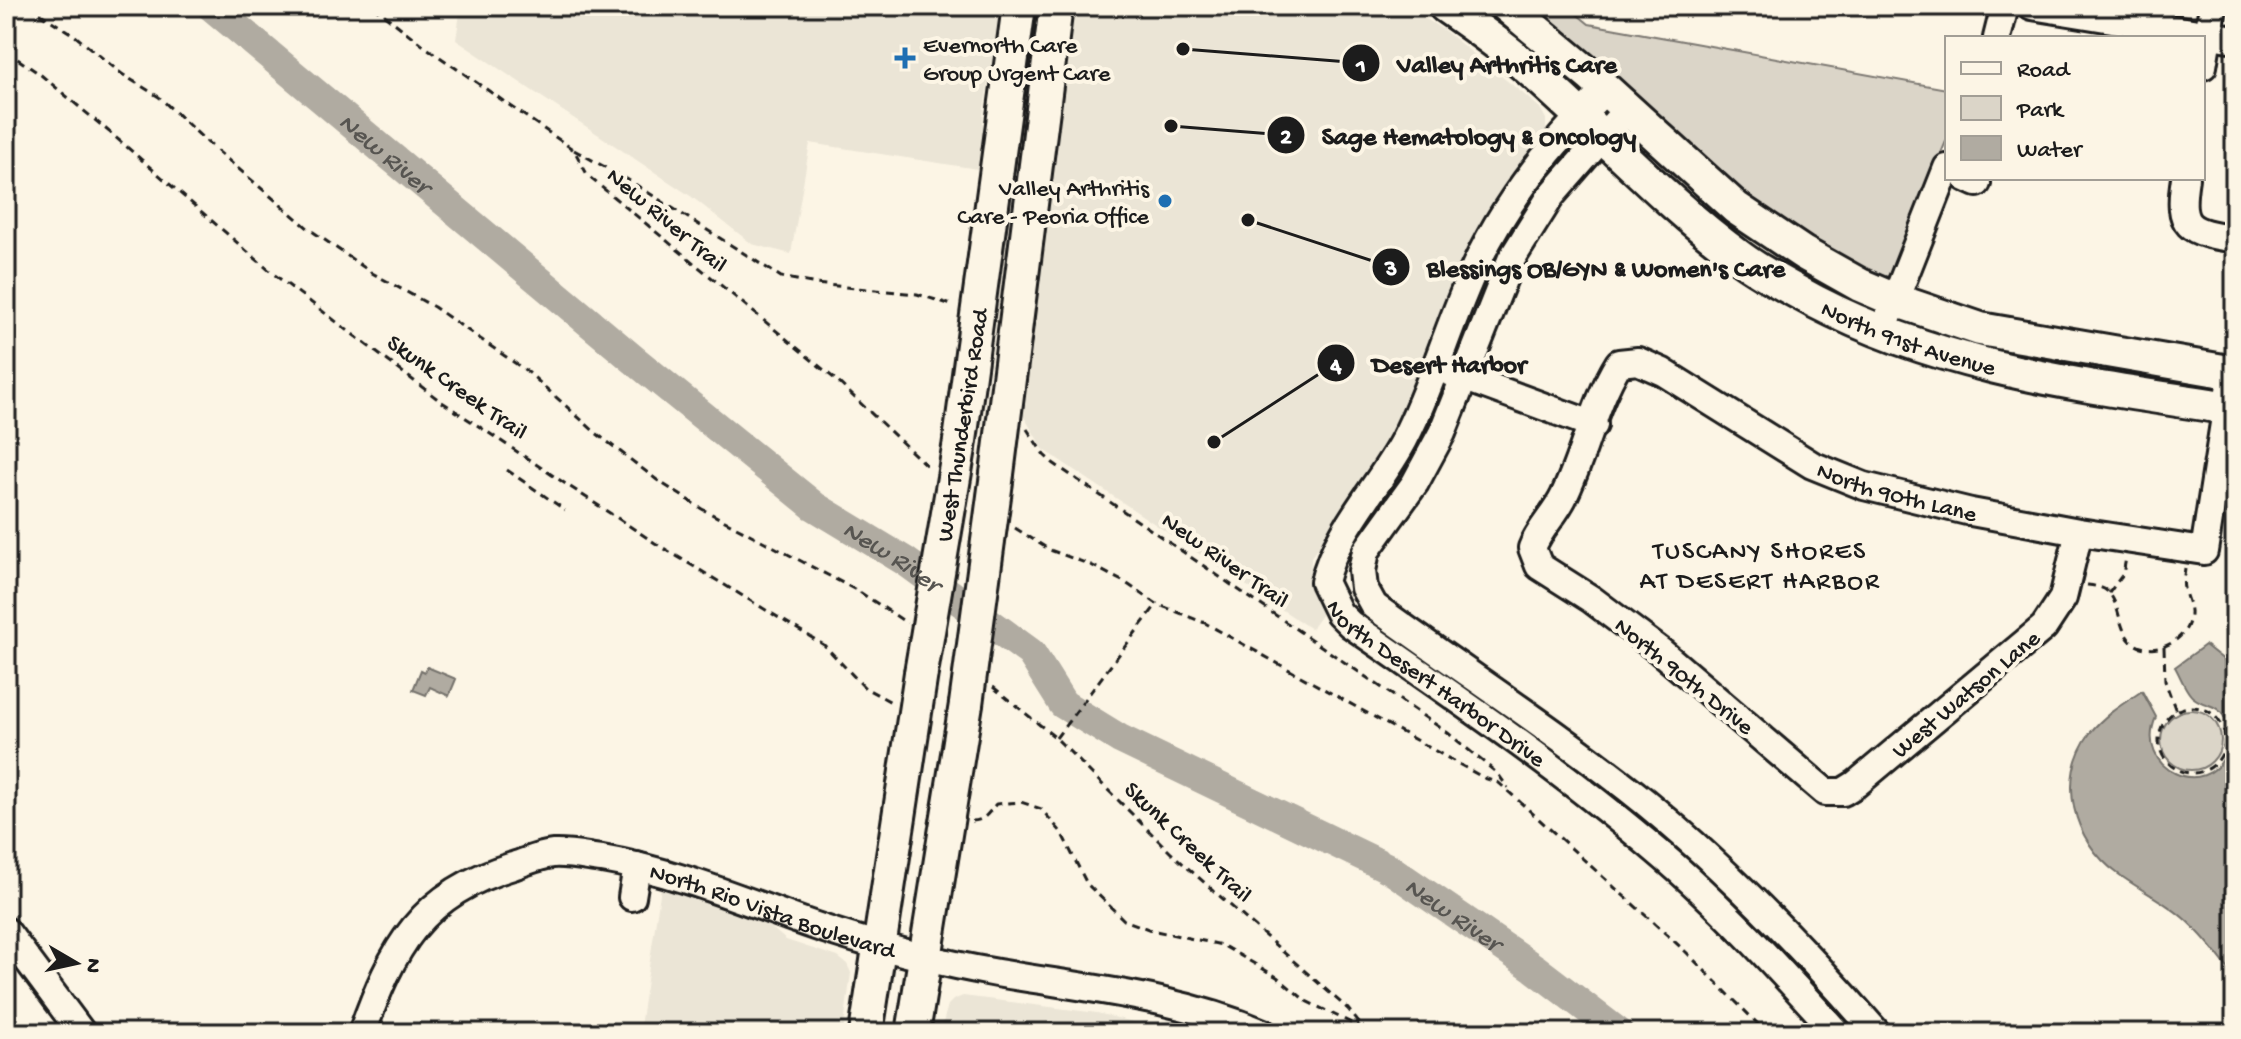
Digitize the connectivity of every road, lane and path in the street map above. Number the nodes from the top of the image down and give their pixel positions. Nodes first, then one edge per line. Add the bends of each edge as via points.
1 (28, 6) edge
2 (373, 6) edge
3 (1019, 6) edge
4 (1056, 6) edge
5 (1445, 6) edge
6 (1507, 6) edge
7 (2005, 6) edge
8 (2032, 6) edge
9 (2213, 6) edge
10 (2208, 35) junction
11 (1998, 36) edge
12 (2235, 39) edge
13 (6, 51) edge
14 (2205, 54) edge
15 (1616, 100) junction
16 (1590, 127) junction
17 (574, 150) junction
18 (1945, 173) edge
19 (2185, 180) edge
20 (2235, 239) edge
21 (1895, 300) junction
22 (980, 310) junction
23 (1882, 333) junction
24 (1436, 367) junction
25 (2233, 372) edge
26 (1463, 377) junction
27 (1006, 406) junction
28 (2231, 409) edge
29 (1594, 425) junction
30 (928, 467) dead end
31 (507, 470) dead end
32 (565, 510) dead end
33 (1011, 525) dead end
34 (2079, 532) junction
35 (2128, 539) junction
36 (2196, 549) junction
37 (2069, 582) junction
38 (2109, 593) junction
39 (1157, 604) junction
40 (902, 619) dead end
41 (2164, 647) junction
42 (977, 693) junction
43 (2176, 711) junction
44 (914, 726) junction
45 (1056, 738) junction
46 (1511, 791) junction
47 (1843, 792) joint
48 (948, 817) junction
49 (637, 866) junction
50 (632, 897) dead end
51 (6, 931) edge
52 (879, 944) junction
53 (924, 958) junction
54 (1363, 1028) junction
55 (82, 1033) edge
56 (362, 1033) edge
57 (866, 1033) edge
58 (913, 1033) edge
59 (1263, 1033) edge
60 (1372, 1033) edge
61 (1767, 1033) edge
62 (1837, 1033) edge
63 (1877, 1033) edge

1 - 40 path, Skunk Creek Trail via 159,97 309,229 528,372 657,480
2 - 17 path, New River Trail
3 - 22 main road, West Thunderbird Road
4 - 27 main road, West Thunderbird Road
5 - 16 main road, North 91st Avenue via 1537,76
6 - 15 main road, North 91st Avenue
7 - 11 street
8 - 10 street
9 - 10 street
10 - 12 street
10 - 14 street
13 - 44 path, Skunk Creek Trail via 113,135 271,272 439,400 655,543 824,645 851,675
15 - 16 street, North Desert Harbor Drive
15 - 21 main road, North 91st Avenue via 1749,218 1803,253
16 - 23 main road, North 91st Avenue via 1740,258
16 - 24 street, North Desert Harbor Drive via 1526,180 1488,239
16 - 26 street, North Desert Harbor Drive via 1500,283
17 - 22 path, New River Trail via 781,277 917,294
17 - 30 path, New River Trail via 588,176 835,379
18 - 21 street
19 - 20 street via 2181,205 2186,222 2199,232
21 - 23 street
21 - 25 main road, North 91st Avenue via 1980,329
22 - 44 main road, West Thunderbird Road, bridge
23 - 28 main road, North 91st Avenue via 1998,370
24 - 26 street
24 - 62 street, North Desert Harbor Drive via 1387,472 1333,550 1324,582 1333,603 1350,624 1517,742 1660,854
25 - 28 street
26 - 29 street
26 - 63 street, North Desert Harbor Drive via 1415,483 1366,551 1364,588 1374,606 1533,717 1691,841 1789,934
27 - 42 main road, West Thunderbird Road, bridge
27 - 46 path, New River Trail via 1053,463 1448,733
28 - 36 street
29 - 34 street, North 90th Lane via 1619,363 1638,361 1812,465 1864,486
29 - 47 street, North 90th Drive via 1564,497 1537,535 1532,548 1539,566 1660,651 1825,792
31 - 32 path
33 - 39 path, New River Trail
34 - 35 street, North 90th Lane
34 - 37 street, West Watson Lane
35 - 36 street, North 90th Lane
35 - 38 path via 2124,570
36 - 41 path via 2183,583 2189,621
37 - 38 path
37 - 47 street, West Watson Lane via 2044,627
38 - 41 path via 2134,644
39 - 45 path
39 - 46 path, New River Trail via 1205,623
41 - 43 path via 2165,681
42 - 45 path, Skunk Creek Trail
42 - 48 main road, West Thunderbird Road
43 - 43 path via 2206,710 2222,727 2223,751 2206,770 2181,771 2162,754 2161,728
44 - 52 main road, West Thunderbird Road
45 - 54 path, Skunk Creek Trail via 1171,853
46 - 61 path, New River Trail
48 - 53 main road, West Thunderbird Road
48 - 54 path, Skunk Creek Trail via 980,821 996,804 1009,802 1041,809 1061,832 1087,884 1124,920 1222,945 1306,1001
49 - 50 street
49 - 52 street, North Rio Vista Boulevard
49 - 56 street, North Rio Vista Boulevard via 552,854 494,871 451,893 417,922 402,944
51 - 55 street
52 - 53 street, North Rio Vista Boulevard
52 - 57 main road, West Thunderbird Road
53 - 58 main road, West Thunderbird Road
53 - 59 street, North Rio Vista Boulevard via 1125,992
54 - 60 path, Skunk Creek Trail

